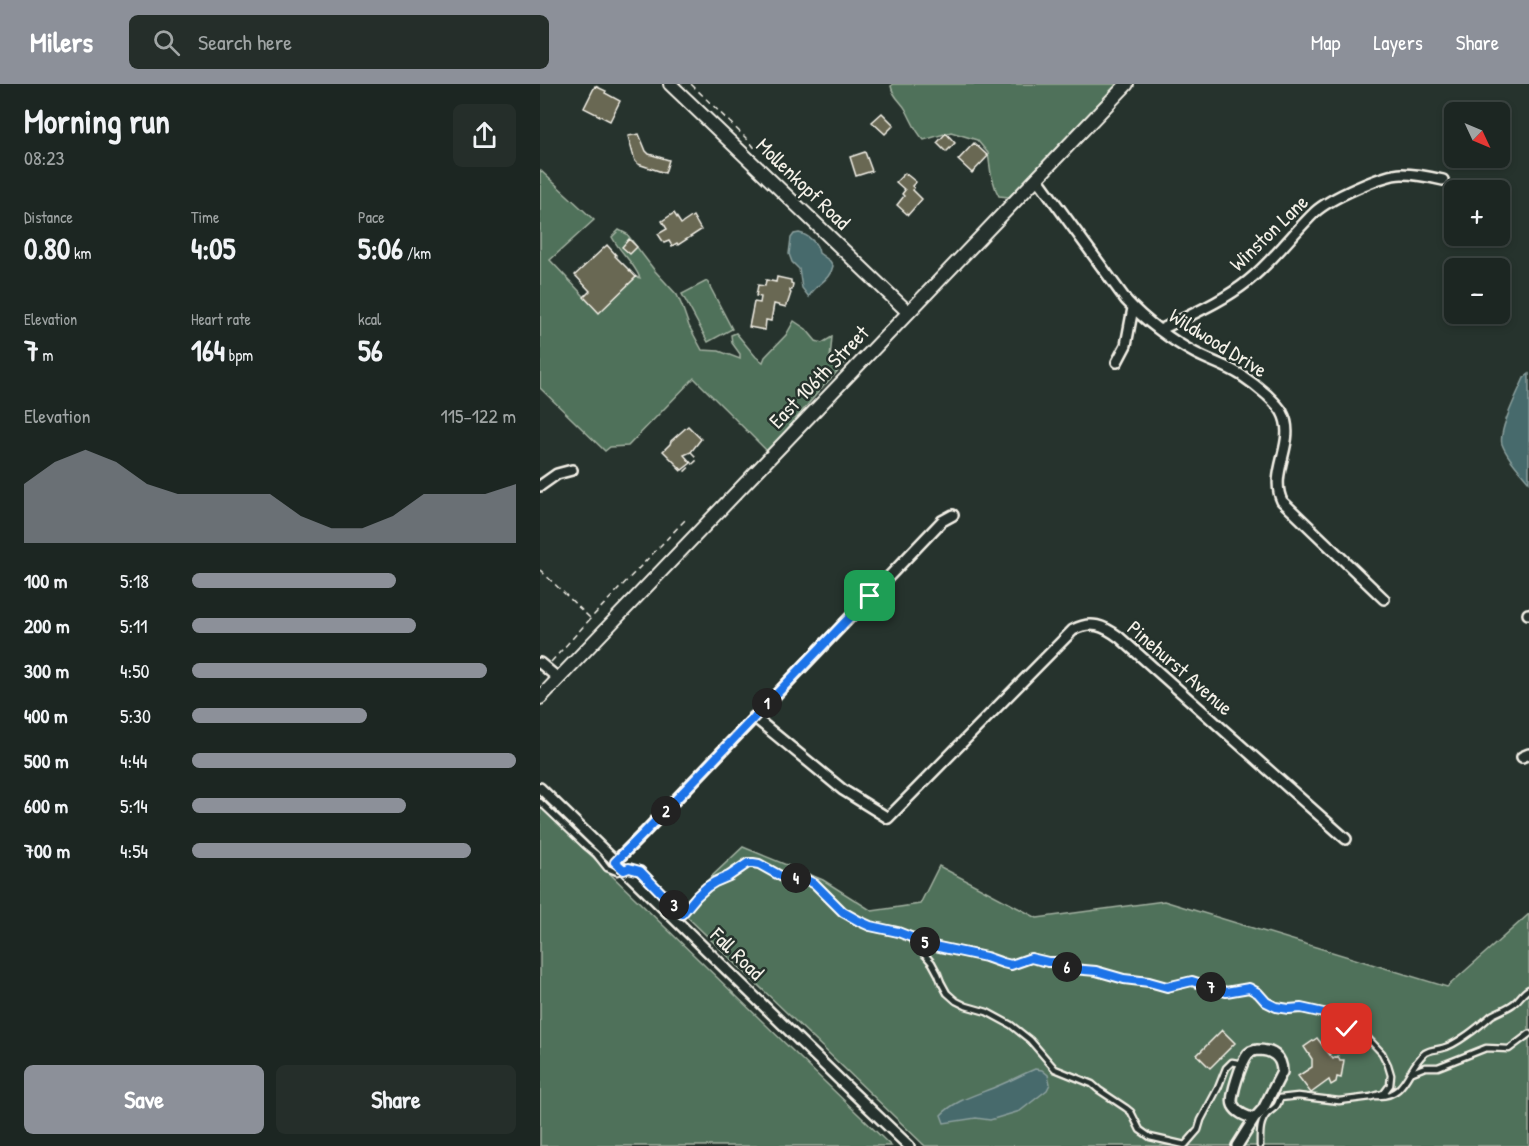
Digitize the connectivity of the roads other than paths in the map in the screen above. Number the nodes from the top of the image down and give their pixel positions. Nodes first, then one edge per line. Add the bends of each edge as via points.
1 (1127, 84) edge
2 (675, 85) edge
3 (1037, 178) junction
4 (1443, 180) dead end
5 (1133, 308) junction
6 (908, 312) junction
7 (1160, 330) junction
8 (1117, 362) dead end
9 (572, 470) dead end
10 (540, 486) edge
11 (953, 515) dead end
12 (1384, 599) dead end
13 (543, 665) edge
14 (559, 679) junction
15 (542, 691) edge
16 (754, 717) junction
17 (540, 789) edge
18 (540, 802) edge
19 (1346, 839) dead end
20 (615, 862) junction
21 (624, 870) junction
22 (910, 936) junction
23 (1529, 989) edge
24 (1529, 1034) edge
25 (1243, 1064) junction
26 (1409, 1074) junction
27 (1374, 1096) junction
28 (1254, 1119) junction
29 (909, 1146) edge
30 (1237, 1146) edge
31 (1260, 1146) edge

1 - 3 street, East 106th Street
2 - 6 street, Mollenkopf Road
3 - 5 street, Wildwood Drive
3 - 6 street, East 106th Street
4 - 7 street, Winston Lane via 1395,174 1337,198 1315,212 1259,271 1234,291
5 - 7 street, Wildwood Drive
5 - 8 street via 1126,345
6 - 14 street, East 106th Street
7 - 12 street, Wildwood Drive via 1194,353 1241,375 1277,405 1288,430 1278,483 1282,501
9 - 10 street via 557,474
11 - 16 street via 942,521
13 - 14 street
14 - 15 street, East 106th Street
16 - 19 street, Pinehurst Avenue via 843,790 888,818 1073,630 1086,624 1119,637
16 - 20 street
17 - 20 street, Fall Road
18 - 21 lane via 607,868
20 - 21 street, Fall Road
21 - 22 lane via 640,871 682,914 707,887 748,863 759,864 786,879 805,879 815,884 843,912 859,921
21 - 29 street, Fall Road
22 - 25 lane via 932,963 946,993 1011,1025 1055,1069 1092,1084 1131,1112 1140,1130 1150,1137 1185,1145 1198,1130 1226,1068 1232,1062
22 - 27 lane via 1011,965 1031,958 1167,987 1192,981 1226,992 1249,988 1276,1007 1328,1014 1347,1029 1365,1035 1382,1053 1391,1075 1390,1085 1384,1093
23 - 26 lane via 1465,1037 1442,1049 1428,1051
24 - 26 lane via 1509,1049 1486,1047
25 - 28 street via 1232,1104
25 - 28 street via 1252,1051 1263,1050 1277,1056 1282,1066 1281,1077
26 - 27 lane via 1400,1088
27 - 31 lane via 1339,1101 1280,1098 1260,1126
28 - 30 street

